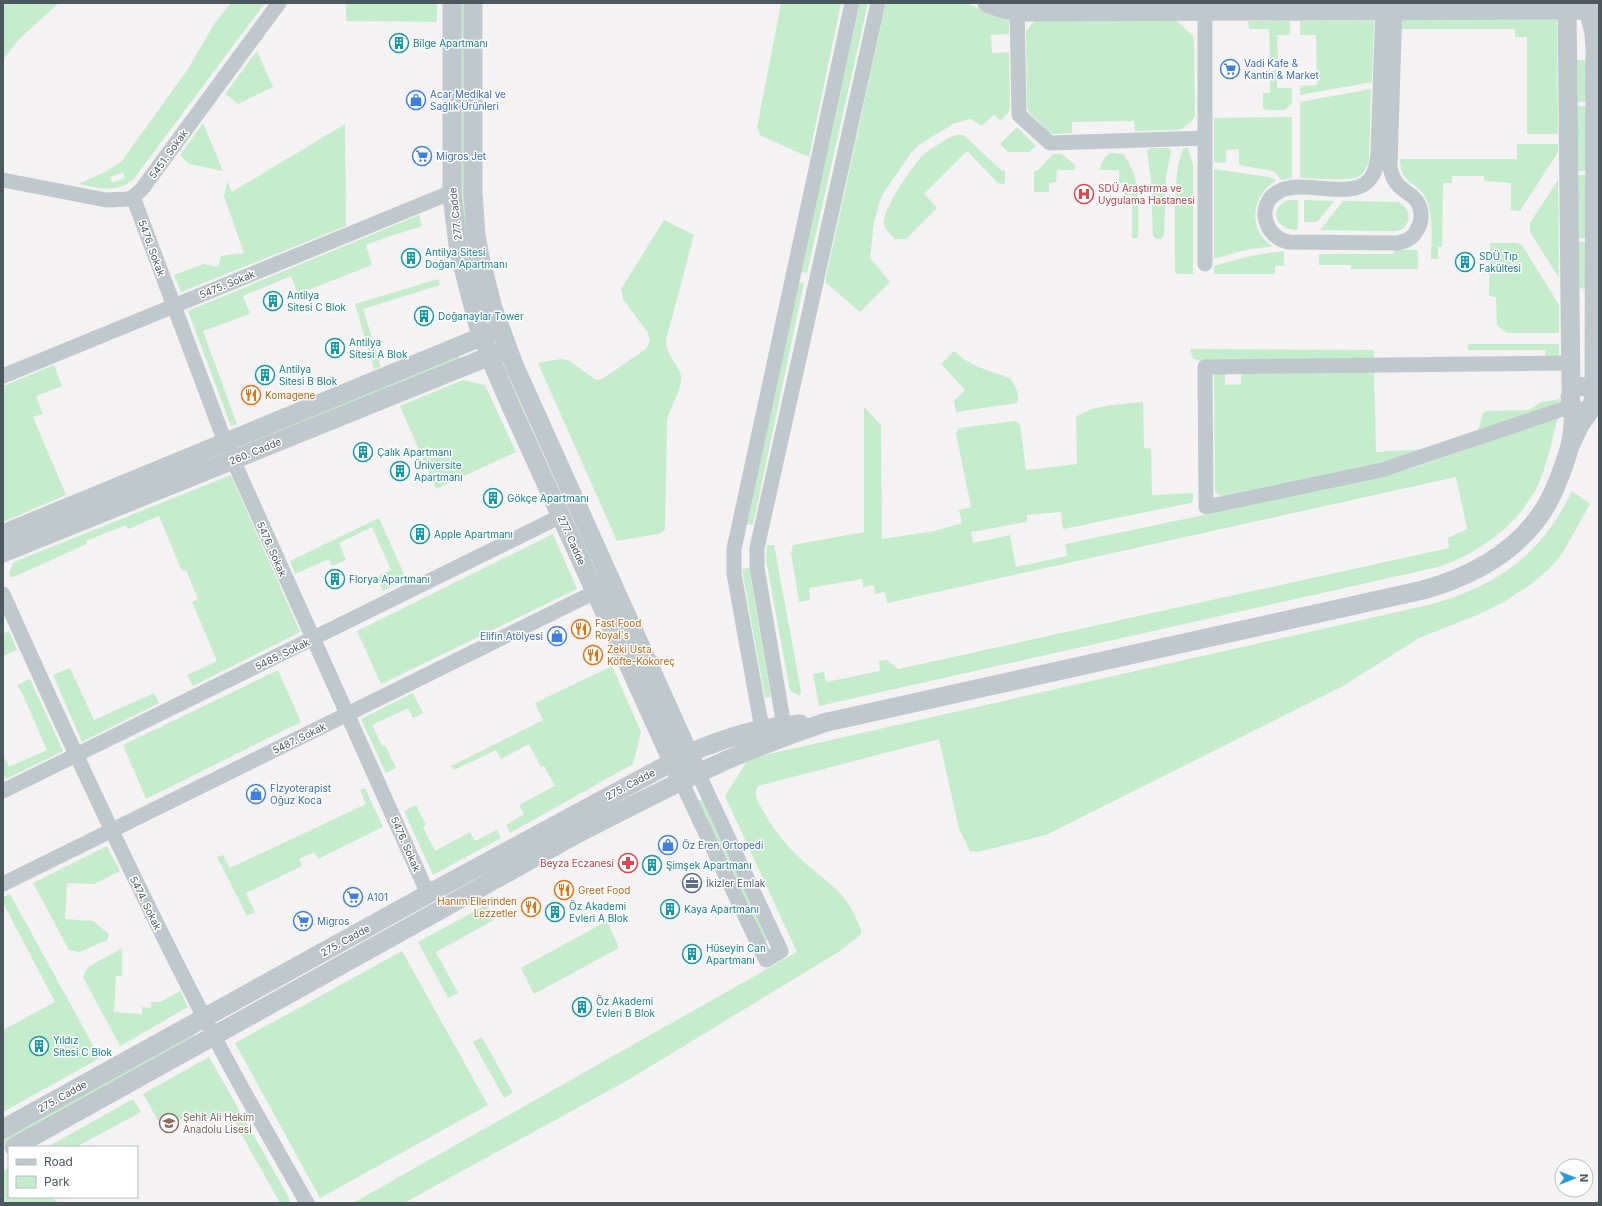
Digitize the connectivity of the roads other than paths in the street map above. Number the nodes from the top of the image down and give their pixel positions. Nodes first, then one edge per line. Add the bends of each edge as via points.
1 (279, 3) edge
2 (452, 3) edge
3 (473, 3) edge
4 (852, 3) edge
5 (878, 3) edge
6 (987, 3) edge
7 (1567, 6) edge
8 (1017, 7) edge
9 (1203, 7) edge
10 (1389, 7) edge
11 (1591, 7) edge
12 (1595, 49) junction
13 (1568, 50) junction
14 (1206, 138) junction
15 (1392, 175) junction
16 (1372, 176) junction
17 (3, 180) edge
18 (452, 192) junction
19 (133, 197) junction
20 (1206, 264) dead end
21 (174, 306) junction
22 (500, 329) junction
23 (482, 336) junction
24 (1570, 338) junction
25 (1595, 338) junction
26 (507, 349) junction
27 (489, 356) junction
28 (1570, 363) junction
29 (3, 376) edge
30 (1571, 400) junction
31 (1595, 401) edge
32 (225, 442) junction
33 (1570, 446) junction
34 (232, 460) junction
35 (561, 516) junction
36 (3, 534) edge
37 (759, 538) junction
38 (735, 541) junction
39 (3, 554) edge
40 (595, 592) junction
41 (3, 594) edge
42 (313, 639) junction
43 (347, 714) junction
44 (823, 723) junction
45 (784, 726) junction
46 (762, 729) junction
47 (689, 753) junction
48 (76, 755) junction
49 (672, 762) junction
50 (698, 773) junction
51 (681, 781) junction
52 (3, 791) edge
53 (111, 831) junction
54 (3, 884) edge
55 (428, 894) junction
56 (204, 1017) junction
57 (214, 1036) junction
58 (3, 1128) edge
59 (16, 1146) edge
60 (307, 1203) edge

1 - 19 street, 5451. Sokak
2 - 18 street, 277. Cadde
3 - 22 street, 277. Cadde via 474,214 480,257
4 - 38 street
5 - 37 street
6 - 8 street via 1003,9
7 - 10 street
7 - 11 street
7 - 13 street
8 - 9 street
8 - 14 street via 1019,115 1050,143
9 - 10 street
9 - 14 street
10 - 15 street
10 - 16 street via 1378,160
11 - 12 street
12 - 13 street
12 - 25 street
13 - 24 street
14 - 20 street
15 - 16 street
15 - 16 street via 1399,186 1416,200 1421,212 1418,230 1405,241 1289,242 1277,237 1268,228 1265,219 1266,206 1281,190 1352,188 1364,184
17 - 19 street via 99,200
18 - 21 street, 5475. Sokak
18 - 23 street, 277. Cadde via 459,252
19 - 21 street, 5476. Sokak
21 - 29 street, 5475. Sokak
21 - 32 street, 5476. Sokak
22 - 23 street, 260. Cadde
22 - 26 street, 277. Cadde
23 - 27 street, 277. Cadde
23 - 32 street, 260. Cadde
24 - 25 street
24 - 28 street
25 - 31 street
26 - 27 street, 260. Cadde
26 - 47 street, 277. Cadde
27 - 34 street, 260. Cadde
27 - 35 street, 277. Cadde
28 - 30 street
28 - 30 street via 1205,367 1206,507 1382,470
30 - 31 street via 1576,388 1584,386 1592,390
30 - 33 street via 1574,423
31 - 33 street
32 - 34 street, 5476. Sokak
32 - 36 street, 260. Cadde
33 - 44 street via 1557,485 1547,505 1521,539 1484,566 1446,584
34 - 39 street, 260. Cadde
34 - 42 street, 5476. Sokak
35 - 40 street, 277. Cadde
35 - 42 street, 5485. Sokak
37 - 38 street
37 - 45 street via 757,568
38 - 46 street via 734,574
40 - 43 street, 5487. Sokak
40 - 49 street, 277. Cadde
41 - 48 street, 5474. Sokak
42 - 43 street, 5476. Sokak
42 - 48 street, 5485. Sokak
43 - 53 street, 5487. Sokak
43 - 55 street, 5476. Sokak
44 - 45 street, 275. Cadde
44 - 50 street, 275. Cadde
45 - 46 street, 275. Cadde
46 - 47 street, 275. Cadde via 730,736
47 - 49 street, 275. Cadde
47 - 50 street, 277. Cadde
48 - 52 street, 5485. Sokak
48 - 53 street, 5474. Sokak
49 - 51 street, 277. Cadde
49 - 55 street, 275. Cadde
50 - 51 street, 275. Cadde
50 - 51 street, 277. Cadde via 781,951 766,960
51 - 57 street, 275. Cadde via 575,835
53 - 54 street, 5487. Sokak
53 - 56 street, 5474. Sokak
55 - 56 street, 275. Cadde
56 - 57 street, 5474. Sokak
56 - 58 street, 275. Cadde
57 - 59 street, 275. Cadde
57 - 60 street, 5474. Sokak

